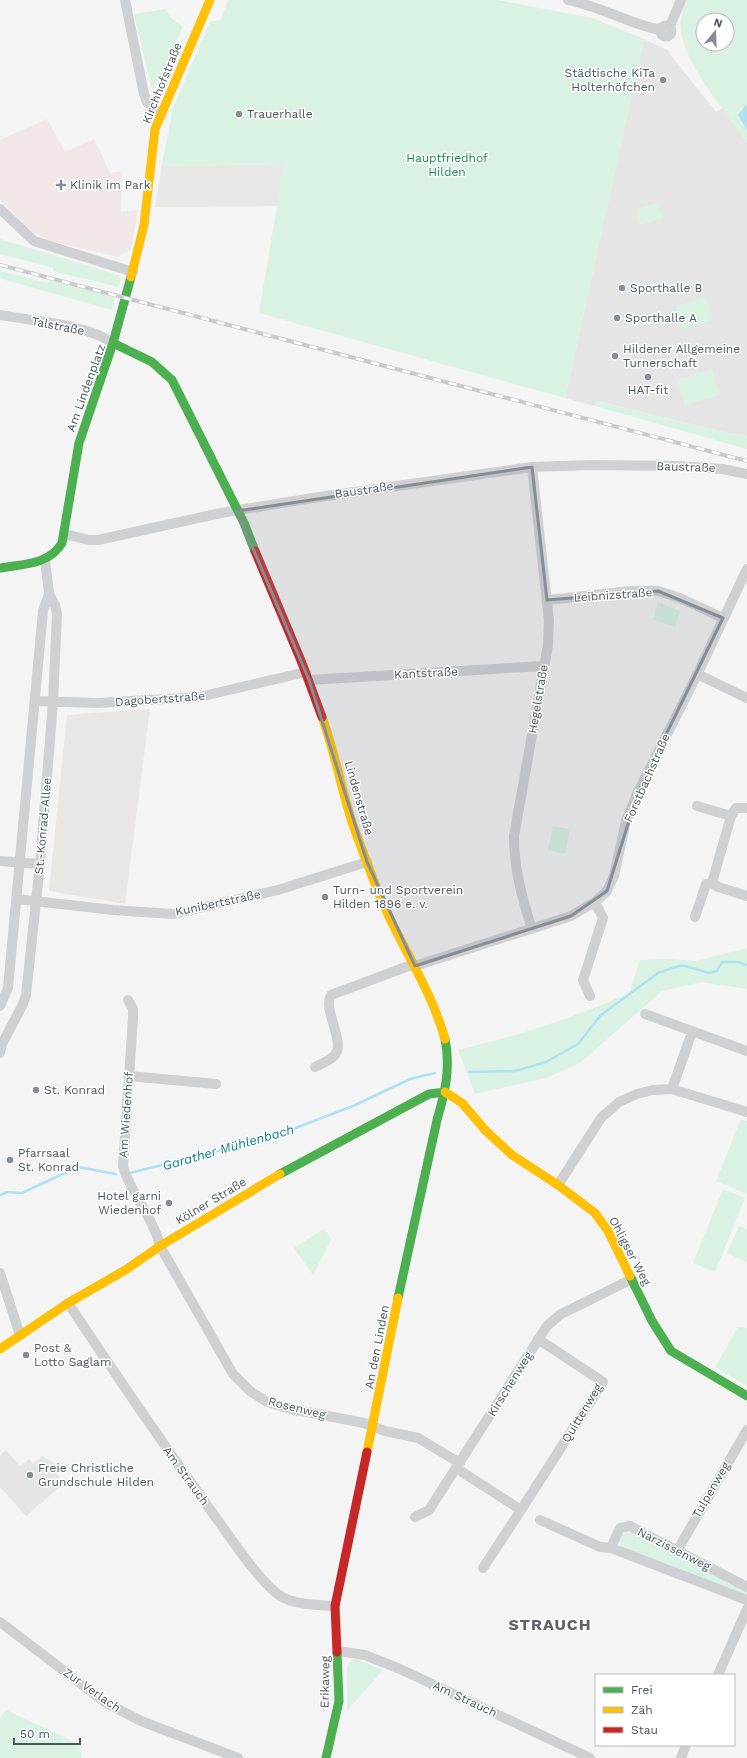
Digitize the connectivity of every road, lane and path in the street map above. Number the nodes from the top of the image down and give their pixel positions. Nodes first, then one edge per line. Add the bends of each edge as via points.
1 (125, 0) edge
2 (210, 0) edge
3 (568, 0) edge
4 (681, 0) edge
5 (160, 113) junction
6 (0, 210) edge
7 (133, 272) junction
8 (0, 315) edge
9 (113, 343) junction
10 (532, 467) junction
11 (747, 474) edge
12 (237, 510) junction
13 (64, 534) junction
14 (45, 560) junction
15 (0, 568) edge
16 (747, 569) edge
17 (49, 594) junction
18 (547, 600) junction
19 (723, 618) junction
20 (543, 666) junction
21 (697, 674) junction
22 (307, 676) junction
23 (747, 698) edge
24 (35, 701) junction
25 (53, 702) junction
26 (696, 806) dead end
27 (747, 808) edge
28 (731, 816) junction
29 (0, 861) edge
30 (367, 862) junction
31 (19, 863) junction
32 (40, 864) junction
33 (712, 883) junction
34 (747, 896) edge
35 (17, 899) junction
36 (36, 902) junction
37 (595, 902) junction
38 (695, 917) dead end
39 (532, 929) junction
40 (415, 965) junction
41 (590, 996) dead end
42 (128, 1000) dead end
43 (0, 1006) edge
44 (645, 1014) dead end
45 (692, 1032) junction
46 (747, 1050) edge
47 (0, 1053) edge
48 (315, 1067) dead end
49 (129, 1076) junction
50 (216, 1084) dead end
51 (672, 1089) junction
52 (445, 1092) junction
53 (747, 1112) edge
54 (558, 1184) junction
55 (160, 1246) junction
56 (0, 1274) edge
57 (632, 1279) junction
58 (68, 1303) junction
59 (20, 1335) junction
60 (538, 1339) junction
61 (1, 1344) edge
62 (747, 1396) edge
63 (373, 1426) junction
64 (747, 1430) edge
65 (458, 1465) junction
66 (521, 1510) junction
67 (415, 1517) dead end
68 (540, 1520) dead end
69 (611, 1548) junction
70 (677, 1551) junction
71 (484, 1568) dead end
72 (747, 1587) edge
73 (747, 1600) edge
74 (335, 1606) junction
75 (747, 1609) edge
76 (0, 1622) edge
77 (338, 1651) junction
78 (718, 1674) edge
79 (686, 1746) edge
80 (238, 1758) edge
81 (326, 1758) edge
82 (590, 1758) edge
83 (681, 1758) edge

1 - 5 street via 144,94 147,102
2 - 5 street, Kirchhofstraße
3 - 4 street via 649,28 665,28
5 - 7 street, Kirchhofstraße via 155,129 144,226
6 - 7 street via 34,242
7 - 9 street, Kirchhofstraße
8 - 9 street, Talstraße via 79,328
9 - 12 street, Am Lindenplatz via 157,364 172,380
9 - 13 street, Am Lindenplatz via 78,448
10 - 11 street, Baustraße via 678,466 723,469
10 - 12 street, Baustraße
10 - 18 street, Hegelstraße
12 - 13 street, Baustraße via 153,526 98,540
12 - 22 street, Lindenstraße
13 - 14 street via 58,550
14 - 15 street
14 - 17 street, St.-Konrad-Allee
16 - 19 street, Forstbachstraße
17 - 24 street, St.-Konrad-Allee via 43,611
17 - 25 street, St.-Konrad-Allee via 57,614
18 - 19 street, Leibnizstraße via 631,591 658,591
18 - 20 street, Hegelstraße via 548,644
19 - 21 street, Forstbachstraße
20 - 22 street, Kantstraße
20 - 39 street, Hegelstraße via 514,836 518,884
21 - 23 street
21 - 37 street, Forstbachstraße via 626,821 614,876 607,891
22 - 25 street, Dagobertstraße via 199,697 98,703
22 - 30 street, Lindenstraße via 331,742 353,824
24 - 25 street, Dagobertstraße
24 - 31 street, St.-Konrad-Allee
25 - 32 street, St.-Konrad-Allee
26 - 28 street
27 - 28 street via 736,808
28 - 33 street
29 - 31 street
30 - 36 street, Kunibertstraße via 278,890 173,914
30 - 40 street, Lindenstraße via 382,900
31 - 32 street
31 - 35 street, St.-Konrad-Allee
32 - 36 street, St.-Konrad-Allee
33 - 34 street
33 - 38 street via 706,884
35 - 36 street, Kunibertstraße
35 - 43 street, St.-Konrad-Allee via 8,988
36 - 47 street, St.-Konrad-Allee via 25,999
37 - 39 street, Forstbachstraße via 571,916
37 - 41 street via 603,918 584,980
39 - 40 street, Forstbachstraße
40 - 48 street, Forstbachstraße via 331,995 329,1004 338,1047 333,1057
40 - 52 street, Lindenstraße via 436,1012 445,1040 448,1065
42 - 49 street, Am Wiedenhof via 133,1009
44 - 45 street
45 - 46 street
45 - 51 street
49 - 50 street
49 - 55 street, Am Wiedenhof via 123,1167 128,1183 156,1230
51 - 53 street
51 - 54 street via 653,1090 619,1102 601,1118
52 - 54 street, Ohligser Weg via 462,1103 486,1131 512,1155
52 - 55 street, Kölner Straße via 429,1094 374,1123 267,1181
52 - 63 street, An den Linden via 409,1246
54 - 57 street, Ohligser Weg via 595,1213 608,1231
55 - 58 street, Kölner Straße via 127,1269
55 - 63 street, Rosenweg via 233,1374 250,1391 267,1402 291,1409
56 - 59 street
57 - 60 street, Kirschenweg via 561,1314 547,1326
57 - 62 street, Ohligser Weg via 652,1321 671,1351
58 - 59 street, Kölner Straße
58 - 74 street, Am Strauch via 143,1416 269,1587 283,1598
59 - 61 street, Kölner Straße
60 - 65 street, Kirschenweg
60 - 66 street, Quittenweg via 603,1382
63 - 65 street, Rosenweg via 423,1440
63 - 74 street, An den Linden
64 - 70 street, Tulpenweg
65 - 66 street
65 - 67 street, Kirschenweg via 429,1510
66 - 71 street, Quittenweg
68 - 69 street, Narzissenweg via 600,1547
69 - 70 street, Narzissenweg via 620,1528 630,1526
69 - 73 street, Narzissenweg
70 - 72 street, Narzissenweg
74 - 77 street, Erikaweg
75 - 78 street
76 - 80 street, Zur Verlach via 106,1703 141,1721
77 - 81 street, Erikaweg via 338,1712
77 - 82 street, Am Strauch via 365,1655 400,1669
79 - 83 street

